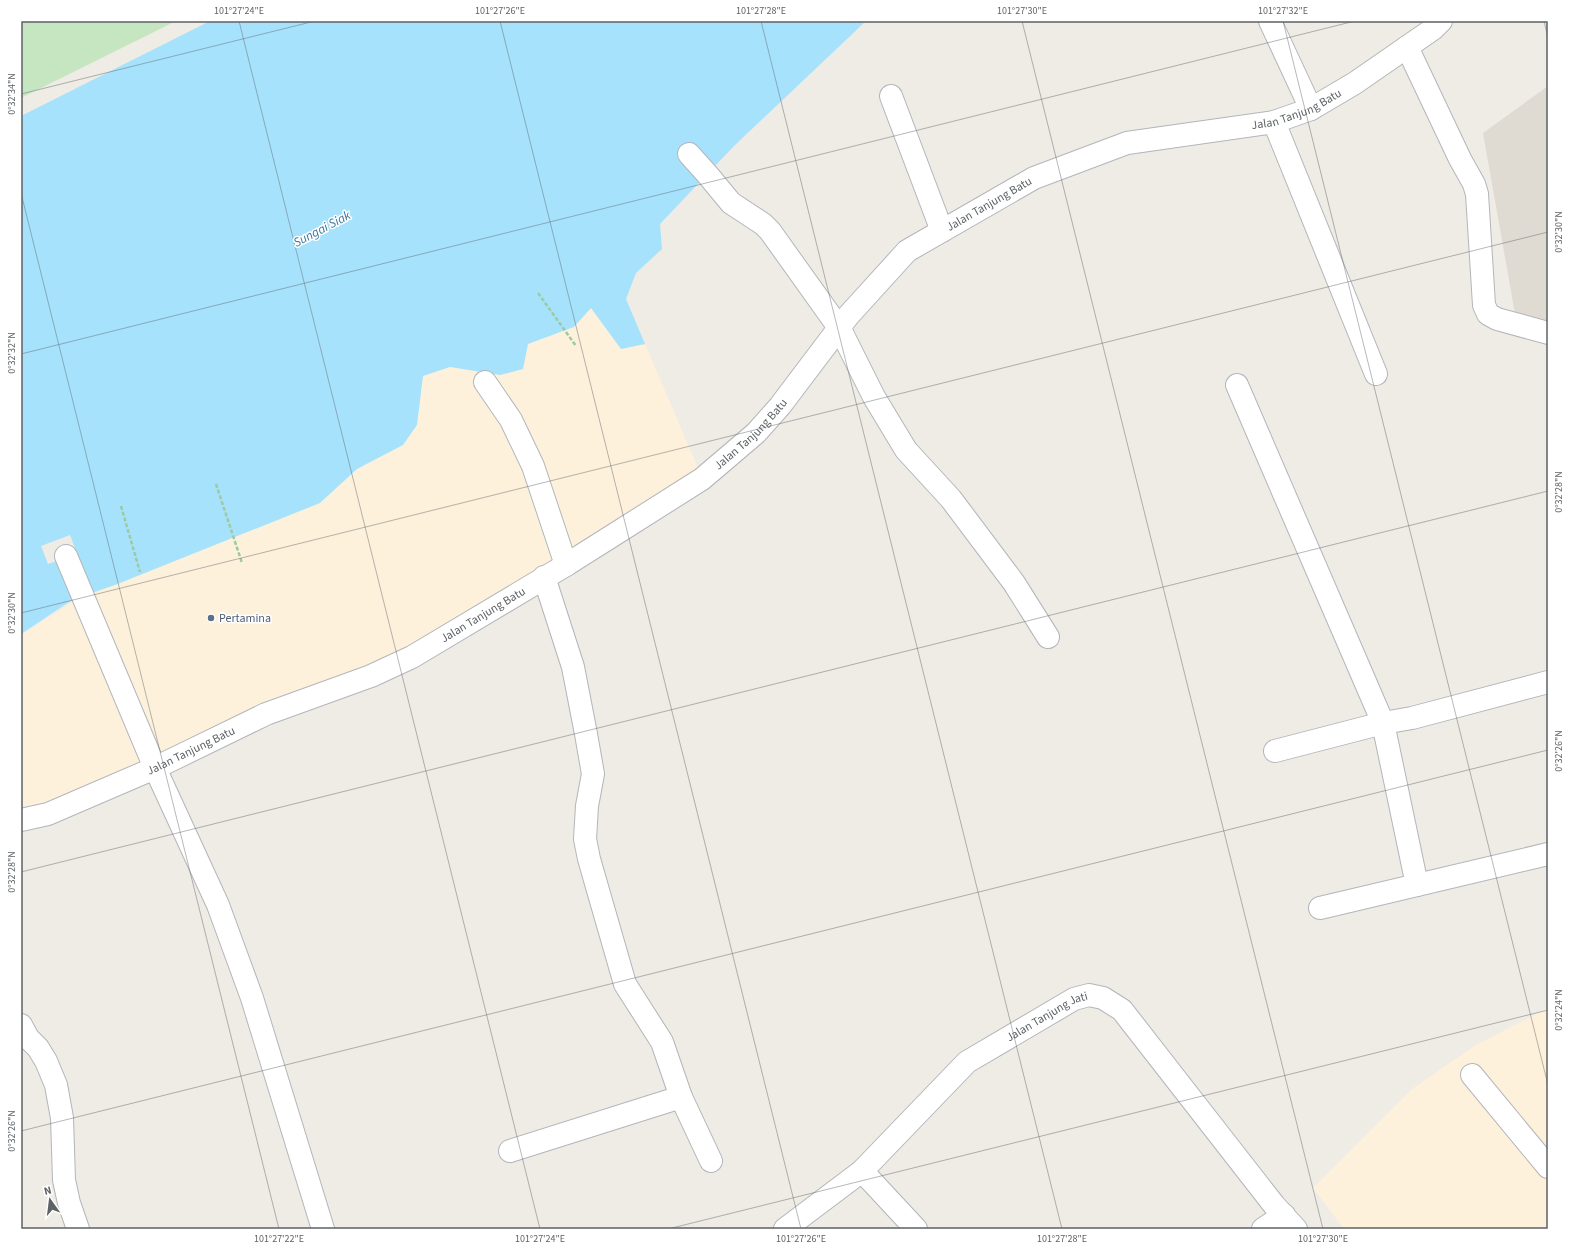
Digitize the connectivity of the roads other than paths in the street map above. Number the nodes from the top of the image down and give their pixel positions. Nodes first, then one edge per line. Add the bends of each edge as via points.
1 (1270, 21) edge
2 (1441, 21) edge
3 (1407, 47) junction
4 (891, 96) dead end
5 (1311, 108) junction
6 (1274, 122) junction
7 (690, 154) dead end
8 (942, 231) junction
9 (840, 329) junction
10 (1548, 333) edge
11 (1376, 374) dead end
12 (486, 382) dead end
13 (1237, 385) dead end
14 (66, 556) dead end
15 (566, 565) junction
16 (544, 578) junction
17 (1048, 637) dead end
18 (1548, 682) edge
19 (1383, 723) junction
20 (1274, 751) dead end
21 (155, 768) junction
22 (21, 820) edge
23 (1548, 854) edge
24 (1417, 885) junction
25 (1320, 908) dead end
26 (21, 1025) edge
27 (1472, 1075) dead end
28 (681, 1097) junction
29 (510, 1151) dead end
30 (711, 1161) dead end
31 (1548, 1167) edge
32 (862, 1171) junction
33 (1290, 1222) edge
34 (78, 1229) edge
35 (323, 1229) edge
36 (785, 1229) edge
37 (916, 1229) edge
38 (1263, 1229) edge

1 - 5 street
2 - 3 street, Jalan Tanjung Batu
3 - 5 street, Jalan Tanjung Batu via 1355,83
3 - 10 street via 1474,184 1477,194 1484,305 1488,314 1497,319
4 - 8 street
5 - 6 street, Jalan Tanjung Batu
6 - 8 street, Jalan Tanjung Batu via 1127,143 1034,178
6 - 11 street
7 - 9 street via 731,203 770,230
8 - 9 street, Jalan Tanjung Batu via 907,251 848,316
9 - 15 street, Jalan Tanjung Batu via 780,406 756,432 702,479
9 - 17 street via 874,397 906,450 951,499 1014,583
12 - 15 street via 512,420 533,466
13 - 19 street
14 - 21 street
15 - 16 street, Jalan Tanjung Batu
16 - 21 street, Jalan Tanjung Batu via 412,657 371,676 266,714
16 - 28 street via 573,667 593,774 587,806 585,839 589,859 625,984 662,1042
18 - 19 street via 1412,718
19 - 20 street
19 - 24 street
21 - 22 street, Jalan Tanjung Batu via 48,814
21 - 35 street via 218,905 239,962
23 - 24 street
24 - 25 street
26 - 34 street via 46,1061 56,1085 62,1118 64,1180
27 - 31 street
28 - 29 street
28 - 30 street
32 - 33 street, Jalan Tanjung Jati via 968,1062 1054,1010 1074,999 1089,995 1103,998 1122,1010
32 - 36 street, Jalan Tanjung Jati
32 - 37 street
33 - 38 street

